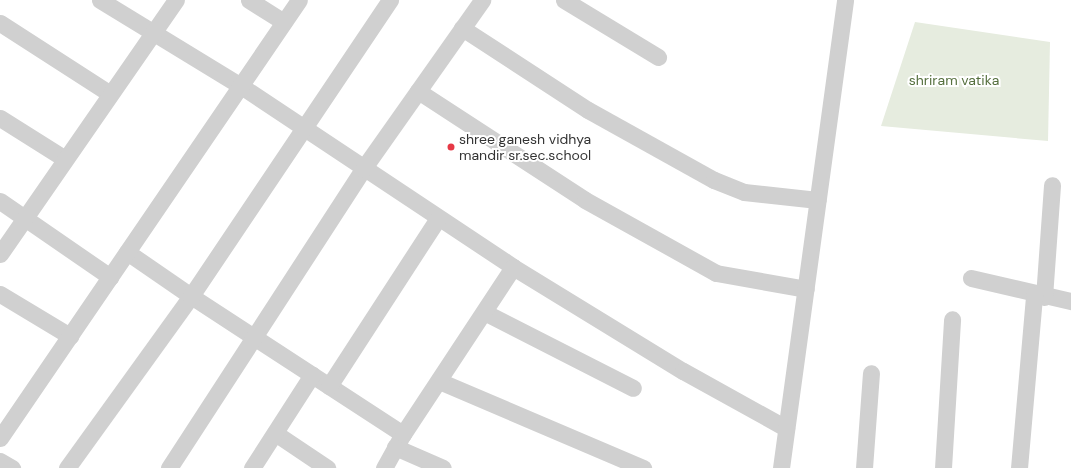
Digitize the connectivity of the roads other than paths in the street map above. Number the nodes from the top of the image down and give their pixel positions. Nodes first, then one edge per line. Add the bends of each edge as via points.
1 (100, 0) edge
2 (176, 0) edge
3 (248, 0) edge
4 (299, 0) edge
5 (390, 0) edge
6 (482, 0) edge
7 (564, 0) edge
8 (845, 0) edge
9 (284, 22) junction
10 (0, 23) edge
11 (462, 28) junction
12 (152, 31) junction
13 (658, 57) dead end
14 (241, 86) junction
15 (418, 91) junction
16 (110, 94) junction
17 (0, 118) edge
18 (302, 128) junction
19 (65, 159) junction
20 (363, 169) junction
21 (1052, 185) dead end
22 (818, 200) junction
23 (0, 201) edge
24 (26, 217) junction
25 (438, 218) junction
26 (127, 252) junction
27 (0, 254) edge
28 (513, 267) junction
29 (110, 277) junction
30 (971, 278) dead end
31 (806, 289) junction
32 (0, 294) edge
33 (190, 296) junction
34 (1039, 296) junction
35 (1071, 301) edge
36 (484, 312) junction
37 (952, 319) dead end
38 (70, 336) junction
39 (254, 337) junction
40 (871, 373) dead end
41 (312, 375) junction
42 (438, 381) junction
43 (329, 386) junction
44 (633, 388) dead end
45 (786, 428) junction
46 (275, 433) junction
47 (0, 438) edge
48 (399, 441) junction
49 (0, 461) edge
50 (12, 468) edge
51 (66, 468) edge
52 (169, 468) edge
53 (252, 468) edge
54 (327, 468) edge
55 (384, 468) edge
56 (443, 468) edge
57 (643, 468) edge
58 (781, 468) edge
59 (864, 468) edge
60 (943, 468) edge
61 (1019, 468) edge

1 - 12 street
2 - 12 street
3 - 9 street
4 - 9 street
5 - 18 street
6 - 11 street
7 - 13 street
8 - 22 street
9 - 14 street
10 - 16 street
11 - 15 street
11 - 22 street via 588,110 714,180 744,192
12 - 14 street
12 - 16 street
14 - 18 street
14 - 26 street
15 - 20 street
15 - 31 street via 585,200 716,273
16 - 19 street
17 - 19 street
18 - 20 street
18 - 33 street
19 - 24 street
20 - 25 street
20 - 39 street
21 - 34 street
22 - 31 street
23 - 24 street
24 - 27 street
24 - 29 street
25 - 28 street
25 - 43 street
26 - 29 street
26 - 33 street
28 - 36 street
28 - 45 street via 683,371
29 - 38 street
30 - 34 street
31 - 45 street
32 - 38 street
33 - 39 street
33 - 51 street
34 - 35 street
34 - 61 street
36 - 42 street
36 - 44 street
37 - 60 street
38 - 47 street
39 - 41 street
39 - 52 street
40 - 59 street
41 - 43 street
41 - 46 street
42 - 48 street
42 - 57 street
43 - 48 street
45 - 58 street
46 - 53 street
46 - 54 street
48 - 55 street
48 - 56 street
49 - 50 street

